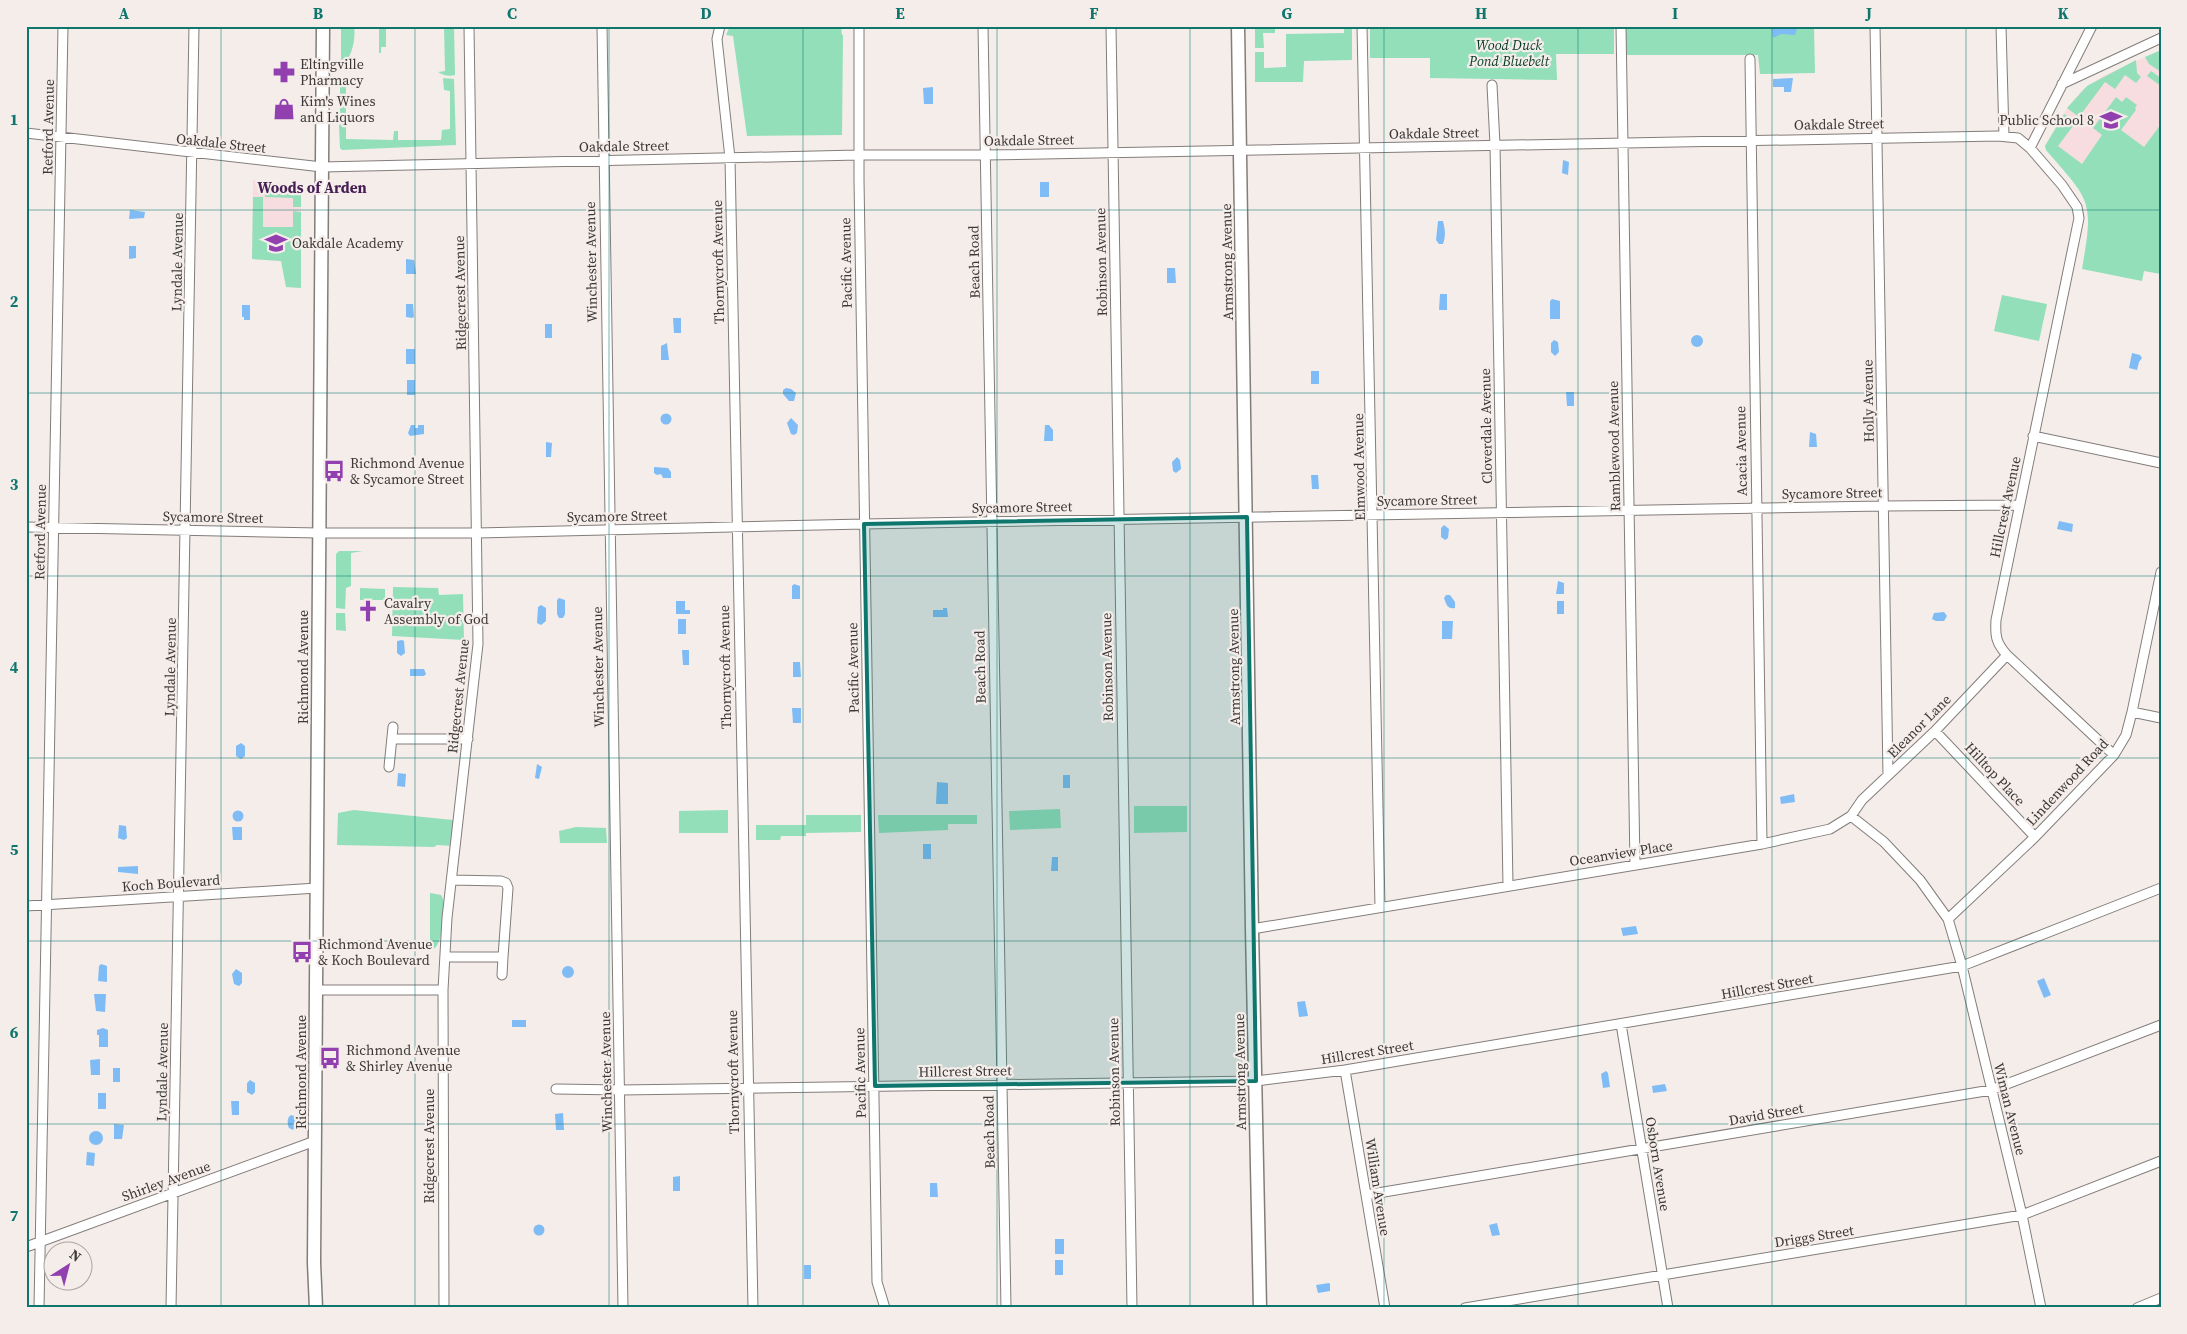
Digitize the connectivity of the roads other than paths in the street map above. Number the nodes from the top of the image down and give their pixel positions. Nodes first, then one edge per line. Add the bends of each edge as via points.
1 (63, 26) edge
2 (194, 26) edge
3 (323, 26) edge
4 (469, 26) edge
5 (602, 26) edge
6 (720, 26) edge
7 (859, 26) edge
8 (983, 26) edge
9 (1111, 26) edge
10 (1238, 26) edge
11 (1362, 26) edge
12 (1621, 26) edge
13 (1876, 26) edge
14 (2002, 26) edge
15 (2092, 26) edge
16 (2161, 38) edge
17 (1750, 59) dead end
18 (1492, 84) dead end
19 (2062, 84) junction
20 (26, 133) edge
21 (2004, 136) junction
22 (61, 137) junction
23 (1877, 138) junction
24 (1750, 139) junction
25 (1622, 142) junction
26 (1496, 145) junction
27 (1240, 148) junction
28 (1366, 148) junction
29 (2030, 148) junction
30 (1112, 151) junction
31 (193, 154) junction
32 (858, 155) junction
33 (986, 155) junction
34 (730, 158) junction
35 (603, 160) junction
36 (471, 163) junction
37 (322, 167) junction
38 (2034, 436) junction
39 (2161, 463) edge
40 (2019, 505) junction
41 (1884, 506) junction
42 (1756, 508) junction
43 (1629, 510) junction
44 (1502, 513) junction
45 (1374, 515) junction
46 (1247, 517) junction
47 (1119, 519) junction
48 (992, 521) junction
49 (864, 524) junction
50 (26, 528) edge
51 (54, 528) junction
52 (736, 528) junction
53 (609, 530) junction
54 (186, 531) junction
55 (319, 533) junction
56 (477, 533) junction
57 (2161, 572) edge
58 (2007, 655) junction
59 (2132, 712) junction
60 (2161, 718) edge
61 (393, 726) dead end
62 (1935, 731) junction
63 (392, 739) junction
64 (468, 739) junction
65 (2114, 755) junction
66 (389, 767) dead end
67 (1888, 775) junction
68 (1850, 816) junction
69 (2035, 837) junction
70 (1762, 844) junction
71 (1635, 865) junction
72 (452, 880) junction
73 (1508, 886) junction
74 (317, 888) junction
75 (2161, 888) edge
76 (179, 896) junction
77 (47, 905) junction
78 (26, 906) edge
79 (1380, 907) junction
80 (1948, 918) junction
81 (1252, 929) junction
82 (444, 957) junction
83 (503, 957) junction
84 (1962, 966) junction
85 (502, 975) dead end
86 (317, 990) junction
87 (443, 990) junction
88 (1621, 1024) junction
89 (2161, 1025) edge
90 (1345, 1070) junction
91 (1256, 1081) junction
92 (1128, 1082) junction
93 (1002, 1084) junction
94 (874, 1086) junction
95 (747, 1088) junction
96 (556, 1089) dead end
97 (620, 1090) junction
98 (1991, 1090) junction
99 (316, 1141) junction
100 (1642, 1149) junction
101 (2161, 1161) edge
102 (174, 1193) junction
103 (1366, 1194) junction
104 (2022, 1215) junction
105 (40, 1242) junction
106 (26, 1247) edge
107 (1662, 1275) junction
108 (2161, 1298) edge
109 (39, 1308) edge
110 (171, 1308) edge
111 (316, 1308) edge
112 (444, 1308) edge
113 (623, 1308) edge
114 (753, 1308) edge
115 (885, 1308) edge
116 (1006, 1308) edge
117 (1132, 1308) edge
118 (1260, 1308) edge
119 (1384, 1308) edge
120 (1464, 1308) edge
121 (1668, 1308) edge
122 (2041, 1308) edge
123 (2137, 1308) edge

1 - 22 street, Retford Avenue
2 - 31 street, Lyndale Avenue
3 - 37 main road, Richmond Avenue
4 - 36 street, Ridgecrest Avenue
5 - 35 street, Winchester Avenue
6 - 34 street, Thornycroft Avenue via 717,39
7 - 32 street, Pacific Avenue
8 - 33 street, Beach Road
9 - 30 street, Robinson Avenue
10 - 27 main road, Armstrong Avenue
11 - 28 street, Elmwood Avenue
12 - 25 street, Ramblewood Avenue
13 - 23 street, Holly Avenue
14 - 21 street
15 - 19 street
16 - 19 street
17 - 24 street, Acacia Avenue
18 - 26 street, Cloverdale Avenue
19 - 29 street
20 - 22 street, Oakdale Street
21 - 23 street, Oakdale Street
21 - 29 street, Oakdale Street via 2018,138
22 - 31 street, Oakdale Street
22 - 51 street, Retford Avenue
23 - 24 street, Oakdale Street
23 - 41 street, Holly Avenue
24 - 25 street, Oakdale Street
24 - 42 street, Acacia Avenue
25 - 26 street, Oakdale Street
25 - 43 street, Ramblewood Avenue
26 - 28 street, Oakdale Street
26 - 44 street, Cloverdale Avenue
27 - 28 street, Oakdale Street
27 - 30 street, Oakdale Street
27 - 46 main road, Armstrong Avenue
28 - 45 street, Elmwood Avenue
29 - 38 street, Hillcrest Avenue via 2062,185 2077,207 2079,218
30 - 33 street, Oakdale Street
30 - 47 street, Robinson Avenue
31 - 37 street, Oakdale Street
31 - 54 street, Lyndale Avenue
32 - 33 street, Oakdale Street
32 - 34 street, Oakdale Street
32 - 49 street, Pacific Avenue
33 - 48 street, Beach Road
34 - 35 street, Oakdale Street
34 - 52 street, Thornycroft Avenue
35 - 36 street, Oakdale Street
35 - 53 street, Winchester Avenue
36 - 37 street, Oakdale Street
36 - 56 street, Ridgecrest Avenue
37 - 55 main road, Richmond Avenue
38 - 39 street
38 - 40 street, Hillcrest Avenue
40 - 41 street, Sycamore Street
40 - 58 street, Hillcrest Avenue via 1996,620 1995,637
41 - 42 street, Sycamore Street
41 - 67 street, Holly Avenue
42 - 43 street, Sycamore Street
42 - 70 street, Acacia Avenue
43 - 44 street, Sycamore Street
43 - 71 street, Ramblewood Avenue
44 - 45 street, Sycamore Street
44 - 73 street, Cloverdale Avenue
45 - 46 street, Sycamore Street
45 - 79 street, Elmwood Avenue
46 - 47 street, Sycamore Street
46 - 81 main road, Armstrong Avenue
47 - 48 street, Sycamore Street
47 - 92 street, Robinson Avenue
48 - 49 street, Sycamore Street
48 - 93 street, Beach Road
49 - 52 street, Sycamore Street
49 - 94 street, Pacific Avenue
50 - 51 street, Sycamore Street
51 - 54 street, Sycamore Street
51 - 77 street, Retford Avenue
52 - 53 street, Sycamore Street
52 - 95 street, Thornycroft Avenue
53 - 56 street, Sycamore Street
53 - 97 street, Winchester Avenue
54 - 55 street, Sycamore Street
54 - 76 street, Lyndale Avenue
55 - 56 street, Sycamore Street
55 - 74 main road, Richmond Avenue
56 - 64 street, Ridgecrest Avenue via 478,644
57 - 59 street, Lindenwood Road
58 - 62 street, Eleanor Lane
58 - 65 street, Hillcrest Avenue
59 - 60 street
59 - 65 street, Lindenwood Road via 2126,735
61 - 63 street
62 - 67 street, Eleanor Lane
62 - 69 street, Hilltop Place
63 - 64 street
63 - 66 street
64 - 72 street, Ridgecrest Avenue
65 - 69 street, Lindenwood Road
67 - 68 street, Eleanor Lane
68 - 70 street, Oceanview Place via 1830,829
68 - 80 street via 1884,842 1920,880
69 - 80 street, Lindenwood Road
70 - 71 street, Oceanview Place
71 - 73 street, Oceanview Place
72 - 82 street, Ridgecrest Avenue
72 - 83 street via 506,883
73 - 79 street, Oceanview Place
74 - 76 street, Koch Boulevard
74 - 86 main road, Richmond Avenue
75 - 84 street, Hillcrest Street
76 - 77 street, Koch Boulevard
76 - 102 street, Lyndale Avenue
77 - 78 street, Koch Boulevard
77 - 105 street, Retford Avenue
79 - 81 street, Oceanview Place
80 - 84 street, Wiman Avenue
81 - 91 main road, Armstrong Avenue
82 - 83 street
82 - 87 street, Ridgecrest Avenue
83 - 85 street
84 - 88 street, Hillcrest Street
84 - 98 street, Wiman Avenue
86 - 87 street
86 - 99 main road, Richmond Avenue
87 - 112 street, Ridgecrest Avenue
88 - 90 street, Hillcrest Street
88 - 100 street, Osborn Avenue
89 - 98 street, David Street
90 - 91 street, Hillcrest Street
90 - 103 street, William Avenue
91 - 92 street, Hillcrest Street
91 - 118 main road, Armstrong Avenue
92 - 93 street, Hillcrest Street
92 - 117 street, Robinson Avenue
93 - 94 street, Hillcrest Street
93 - 116 street, Beach Road
94 - 95 street, Hillcrest Street
94 - 115 street, Pacific Avenue via 877,1282
95 - 97 street, Hillcrest Street
95 - 114 street, Thornycroft Avenue
96 - 97 street, Hillcrest Street
97 - 113 street, Winchester Avenue
98 - 100 street, David Street
98 - 104 street, Wiman Avenue
99 - 102 street, Shirley Avenue
99 - 111 main road, Richmond Avenue
100 - 103 street, David Street
100 - 107 street, Osborn Avenue
101 - 104 street, Driggs Street
102 - 105 street, Shirley Avenue
102 - 110 street, Lyndale Avenue
103 - 119 street, William Avenue
104 - 107 street, Driggs Street
104 - 122 street, Wiman Avenue
105 - 106 street, Shirley Avenue
105 - 109 street, Retford Avenue
107 - 120 street, Driggs Street
107 - 121 street, Osborn Avenue
108 - 123 street

